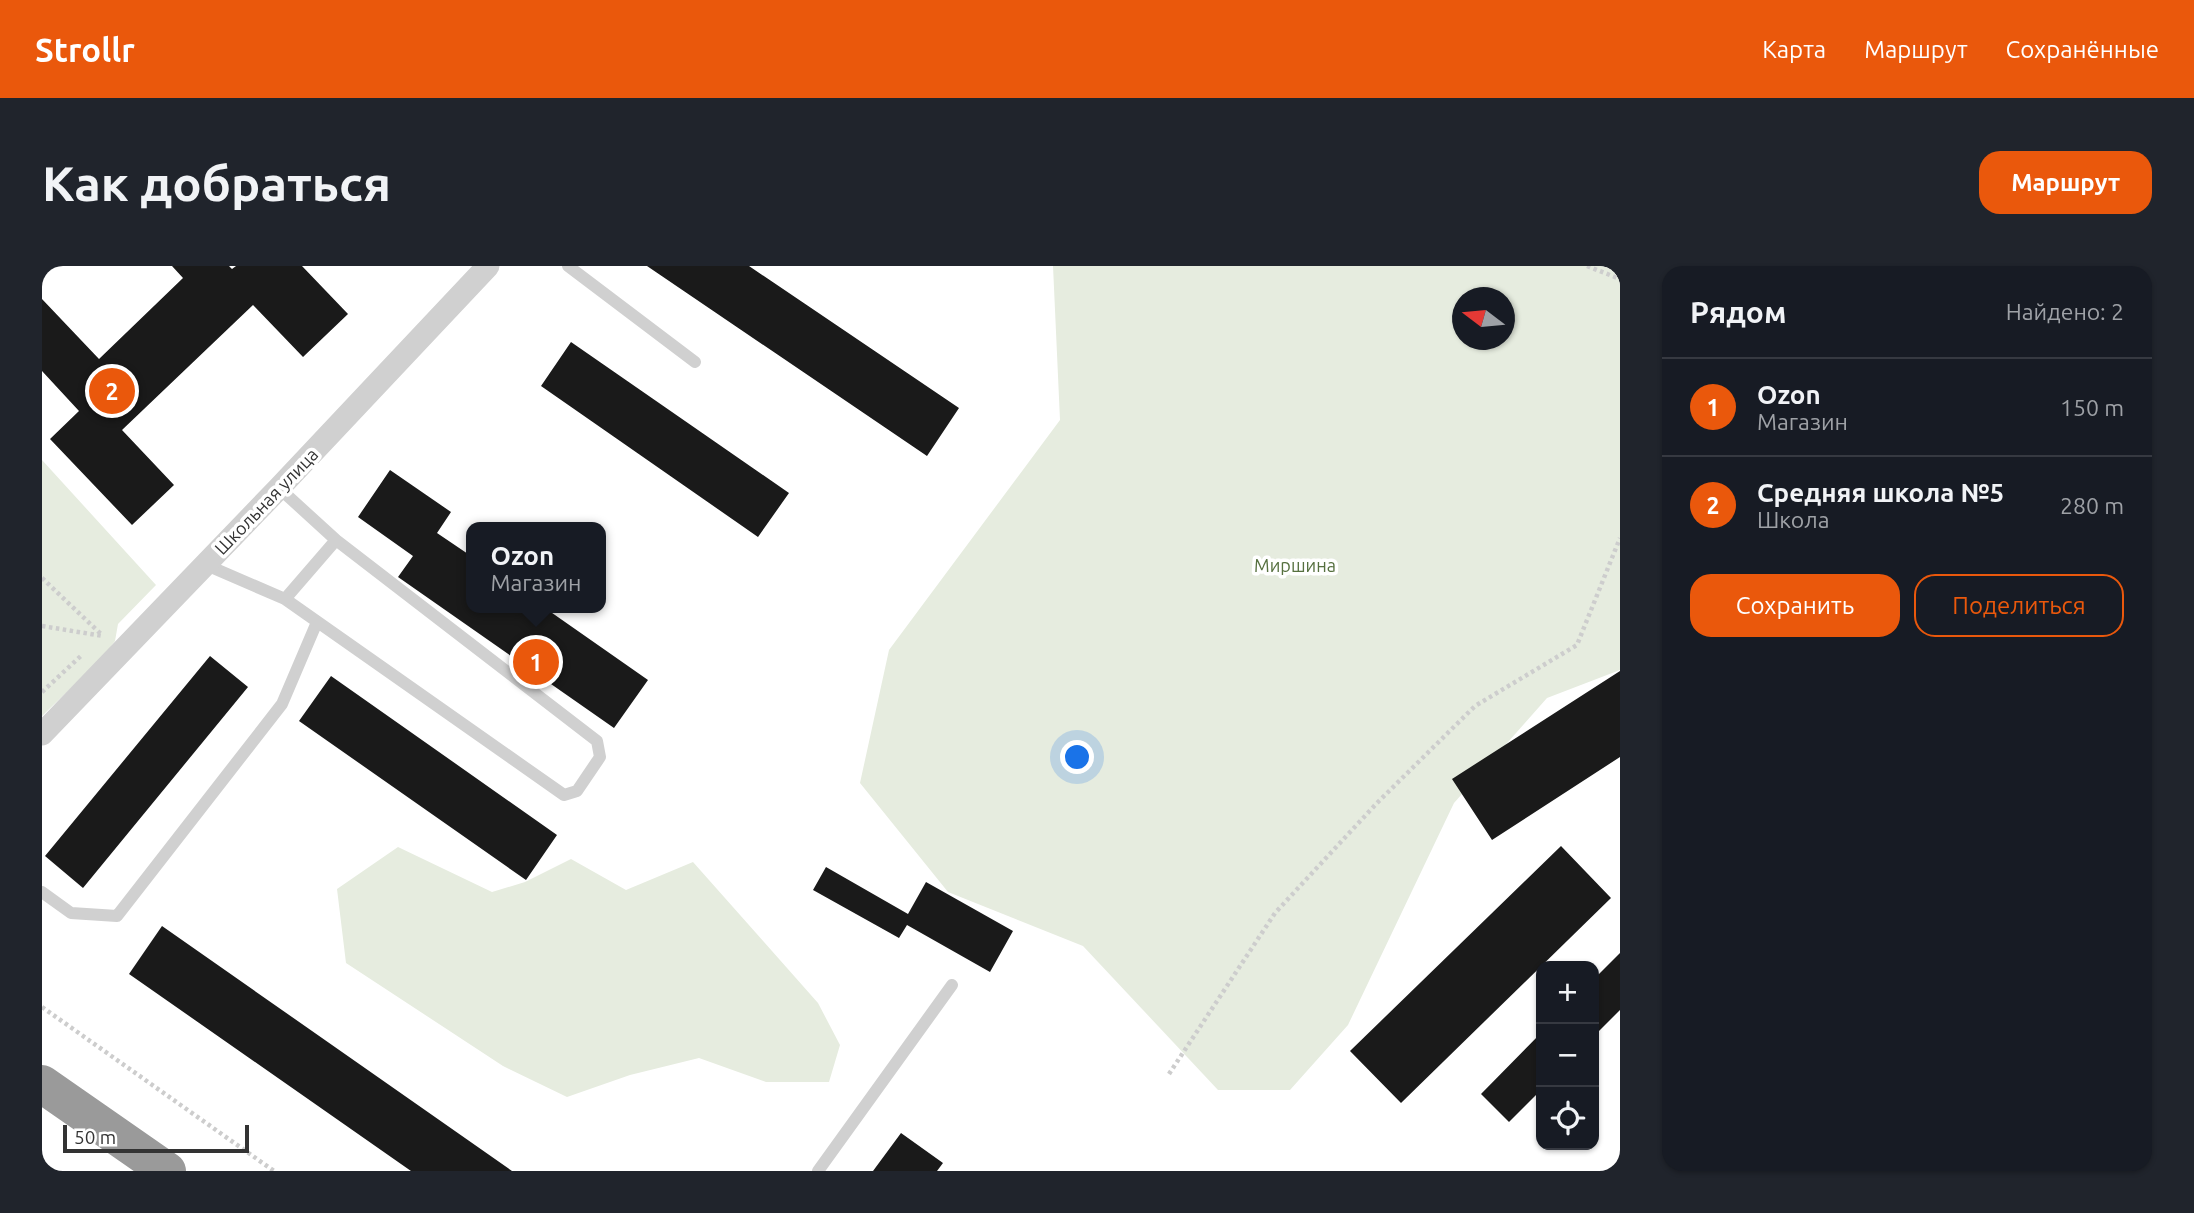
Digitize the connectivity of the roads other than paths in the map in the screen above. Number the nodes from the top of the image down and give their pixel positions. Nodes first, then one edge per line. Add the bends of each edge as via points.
1 (488, 266) edge
2 (568, 266) edge
3 (695, 362) dead end
4 (279, 488) junction
5 (336, 540) junction
6 (204, 564) junction
7 (285, 599) junction
8 (317, 622) junction
9 (42, 734) edge
10 (42, 892) edge
11 (952, 985) dead end
12 (42, 1084) edge
13 (167, 1171) edge
14 (818, 1171) edge

1 - 4 street, Школьная улица
2 - 3 lane
4 - 5 lane
4 - 6 street, Школьная улица
5 - 7 lane
5 - 8 lane via 597,741 600,757 577,791 564,795
6 - 7 lane
6 - 9 street, Школьная улица
7 - 8 lane
8 - 10 lane via 282,704 117,916 71,913
11 - 14 lane
12 - 13 highway

